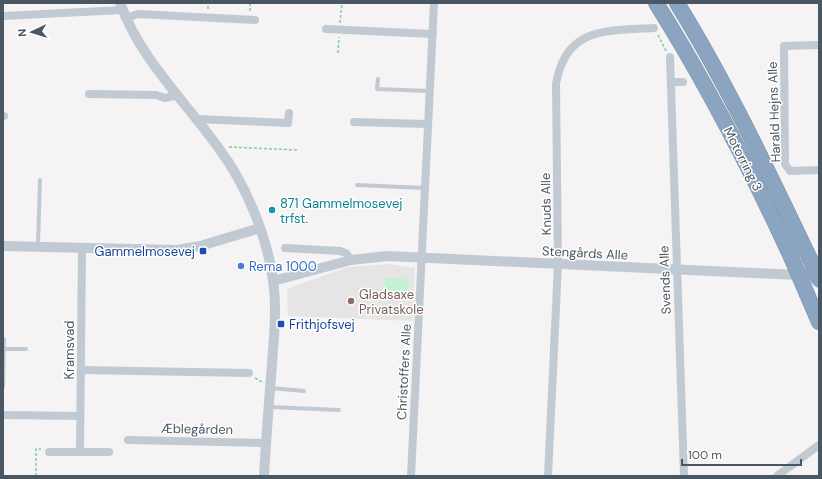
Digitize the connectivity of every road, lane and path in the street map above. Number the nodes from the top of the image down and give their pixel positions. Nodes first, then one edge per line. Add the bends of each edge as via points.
1 (434, 3) edge
2 (656, 3) edge
3 (677, 3) edge
4 (123, 10) edge
5 (3, 16) edge
6 (255, 20) dead end
7 (654, 28) joint
8 (326, 29) dead end
9 (433, 34) junction
10 (819, 45) edge
11 (670, 57) joint
12 (378, 79) dead end
13 (671, 82) junction
14 (683, 82) dead end
15 (430, 91) junction
16 (89, 94) dead end
17 (177, 95) junction
18 (289, 113) dead end
19 (196, 119) junction
20 (354, 122) dead end
21 (427, 124) junction
22 (220, 149) junction
23 (297, 150) dead end
24 (819, 170) edge
25 (40, 180) dead end
26 (357, 185) dead end
27 (424, 188) junction
28 (260, 228) junction
29 (3, 246) edge
30 (38, 246) junction
31 (82, 248) junction
32 (285, 248) dead end
33 (421, 258) junction
34 (351, 260) junction
35 (558, 264) junction
36 (676, 270) junction
37 (819, 276) edge
38 (819, 280) edge
39 (273, 281) junction
40 (819, 322) edge
41 (4, 339) edge
42 (4, 349) edge
43 (26, 349) dead end
44 (81, 370) junction
45 (249, 373) joint
46 (3, 387) edge
47 (270, 388) junction
48 (304, 391) dead end
49 (269, 407) junction
50 (339, 410) dead end
51 (3, 415) edge
52 (80, 416) junction
53 (128, 440) dead end
54 (266, 443) junction
55 (819, 445) edge
56 (48, 452) joint
57 (80, 452) junction
58 (109, 452) dead end
59 (36, 476) edge
60 (264, 476) edge
61 (411, 476) edge
62 (548, 476) edge
63 (684, 476) edge
64 (777, 476) edge

1 - 9 street, Christoffers Alle
2 - 40 highway, Motorring 3, bridge via 745,161
3 - 38 highway, Motorring 3, bridge via 750,135
4 - 5 street
4 - 6 street via 138,14
4 - 17 street via 150,60
7 - 11 path
7 - 35 street, Knuds Alle via 591,34 571,48 559,70 556,84
8 - 9 street
9 - 15 street, Christoffers Alle
10 - 24 street, Harald Hejns Alle via 784,46 785,164 790,171
11 - 13 street, Svends Alle
12 - 15 lane via 377,89
13 - 14 street
13 - 36 street, Svends Alle
15 - 21 street, Christoffers Alle
16 - 17 street via 165,98
17 - 19 street
18 - 19 street via 288,123
19 - 22 street
20 - 21 street
21 - 27 street, Christoffers Alle
22 - 23 path via 229,147
22 - 28 street via 246,193
25 - 30 lane
26 - 27 lane
27 - 33 street, Christoffers Alle
28 - 31 street via 200,246 176,250
28 - 39 street
29 - 30 street
30 - 31 street
31 - 44 street, Kramsvad
32 - 34 street via 340,250
33 - 34 street, Stengårds Alle via 387,256
33 - 35 street, Stengårds Alle
33 - 61 street, Christoffers Alle
34 - 39 street, Stengårds Alle
35 - 36 street, Stengårds Alle
35 - 62 street, Knuds Alle
36 - 37 street, Stengårds Alle
36 - 63 street, Svends Alle
39 - 47 street via 276,319
41 - 42 lane
42 - 43 lane
42 - 46 lane
44 - 45 street
44 - 52 street, Kramsvad
45 - 47 path
47 - 48 lane
47 - 49 street
49 - 50 lane
49 - 54 street
51 - 52 street
52 - 57 street, Kramsvad
53 - 54 street, Æblegården
54 - 60 street
55 - 64 street
56 - 57 street
56 - 59 path via 47,449 36,449
57 - 58 street

